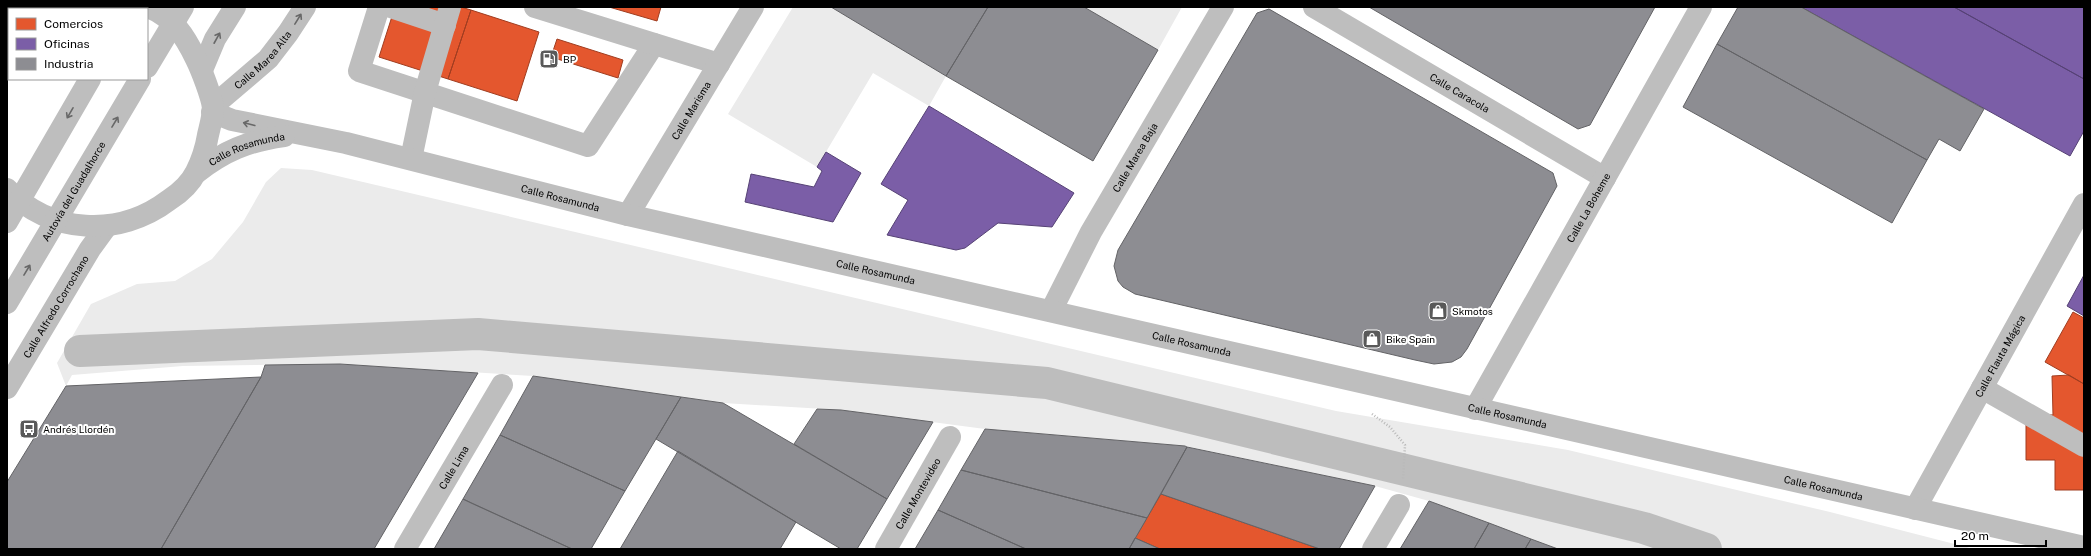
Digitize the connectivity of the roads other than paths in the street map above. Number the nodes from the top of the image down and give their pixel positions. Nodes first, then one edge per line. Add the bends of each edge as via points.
1 (148, 7) edge
2 (182, 7) edge
3 (235, 7) edge
4 (305, 7) edge
5 (379, 7) edge
6 (391, 7) edge
7 (535, 7) edge
8 (752, 7) edge
9 (1223, 7) edge
10 (1314, 7) edge
11 (1701, 7) edge
12 (447, 16) edge
13 (654, 44) junction
14 (719, 64) junction
15 (148, 65) edge
16 (202, 70) junction
17 (89, 80) edge
18 (139, 80) edge
19 (425, 92) junction
20 (212, 109) junction
21 (301, 134) junction
22 (411, 159) junction
23 (196, 173) junction
24 (1605, 178) junction
25 (7, 189) edge
26 (2084, 204) edge
27 (628, 214) junction
28 (7, 222) edge
29 (106, 227) junction
30 (7, 303) edge
31 (1051, 311) junction
32 (502, 385) dead end
33 (7, 388) edge
34 (1982, 388) junction
35 (1475, 409) junction
36 (950, 437) dead end
37 (2084, 446) edge
38 (1399, 505) road end
39 (1915, 509) junction
40 (2084, 547) edge
41 (405, 549) edge
42 (886, 549) edge
43 (1373, 549) edge

1 - 16 main road via 164,15 180,30
2 - 15 main road
16 -> 3 main road via 215,39
20 -> 4 main road, Calle Marea Alta via 268,59
5 - 19 main road via 359,71
6 - 12 main road
7 - 13 main road
8 - 14 main road, Calle Marisma
9 - 31 main road, Calle Marea Baja via 1091,232
10 - 24 main road, Calle Caracola
11 - 24 main road, Calle La Boheme
12 - 19 main road
13 - 14 main road
13 - 19 main road via 588,146
14 - 27 main road, Calle Marisma
16 - 20 main road
17 -> 28 main road
30 -> 18 main road, Autovía del Guadalhorce
19 - 22 main road
21 -> 20 main road, Calle Rosamunda via 232,120
20 - 23 main road via 206,147
21 - 22 main road, Calle Rosamunda
21 - 23 main road, Calle Rosamunda via 243,144 215,158
22 - 27 main road, Calle Rosamunda
23 - 29 main road via 182,191 158,209
24 - 35 main road, Calle La Boheme
25 - 29 main road via 18,201 39,214 65,224
26 - 34 main road, Calle Flauta Mágica
27 - 31 main road, Calle Rosamunda
29 - 33 main road, Calle Alfredo Corrochano via 90,249
31 - 35 main road, Calle Rosamunda
32 - 41 main road, Calle Lima
34 - 37 main road
34 - 39 main road, Calle Flauta Mágica
35 - 39 main road, Calle Rosamunda
36 - 42 main road, Calle Montevideo
38 - 43 main road
39 - 40 main road, Calle Rosamunda

